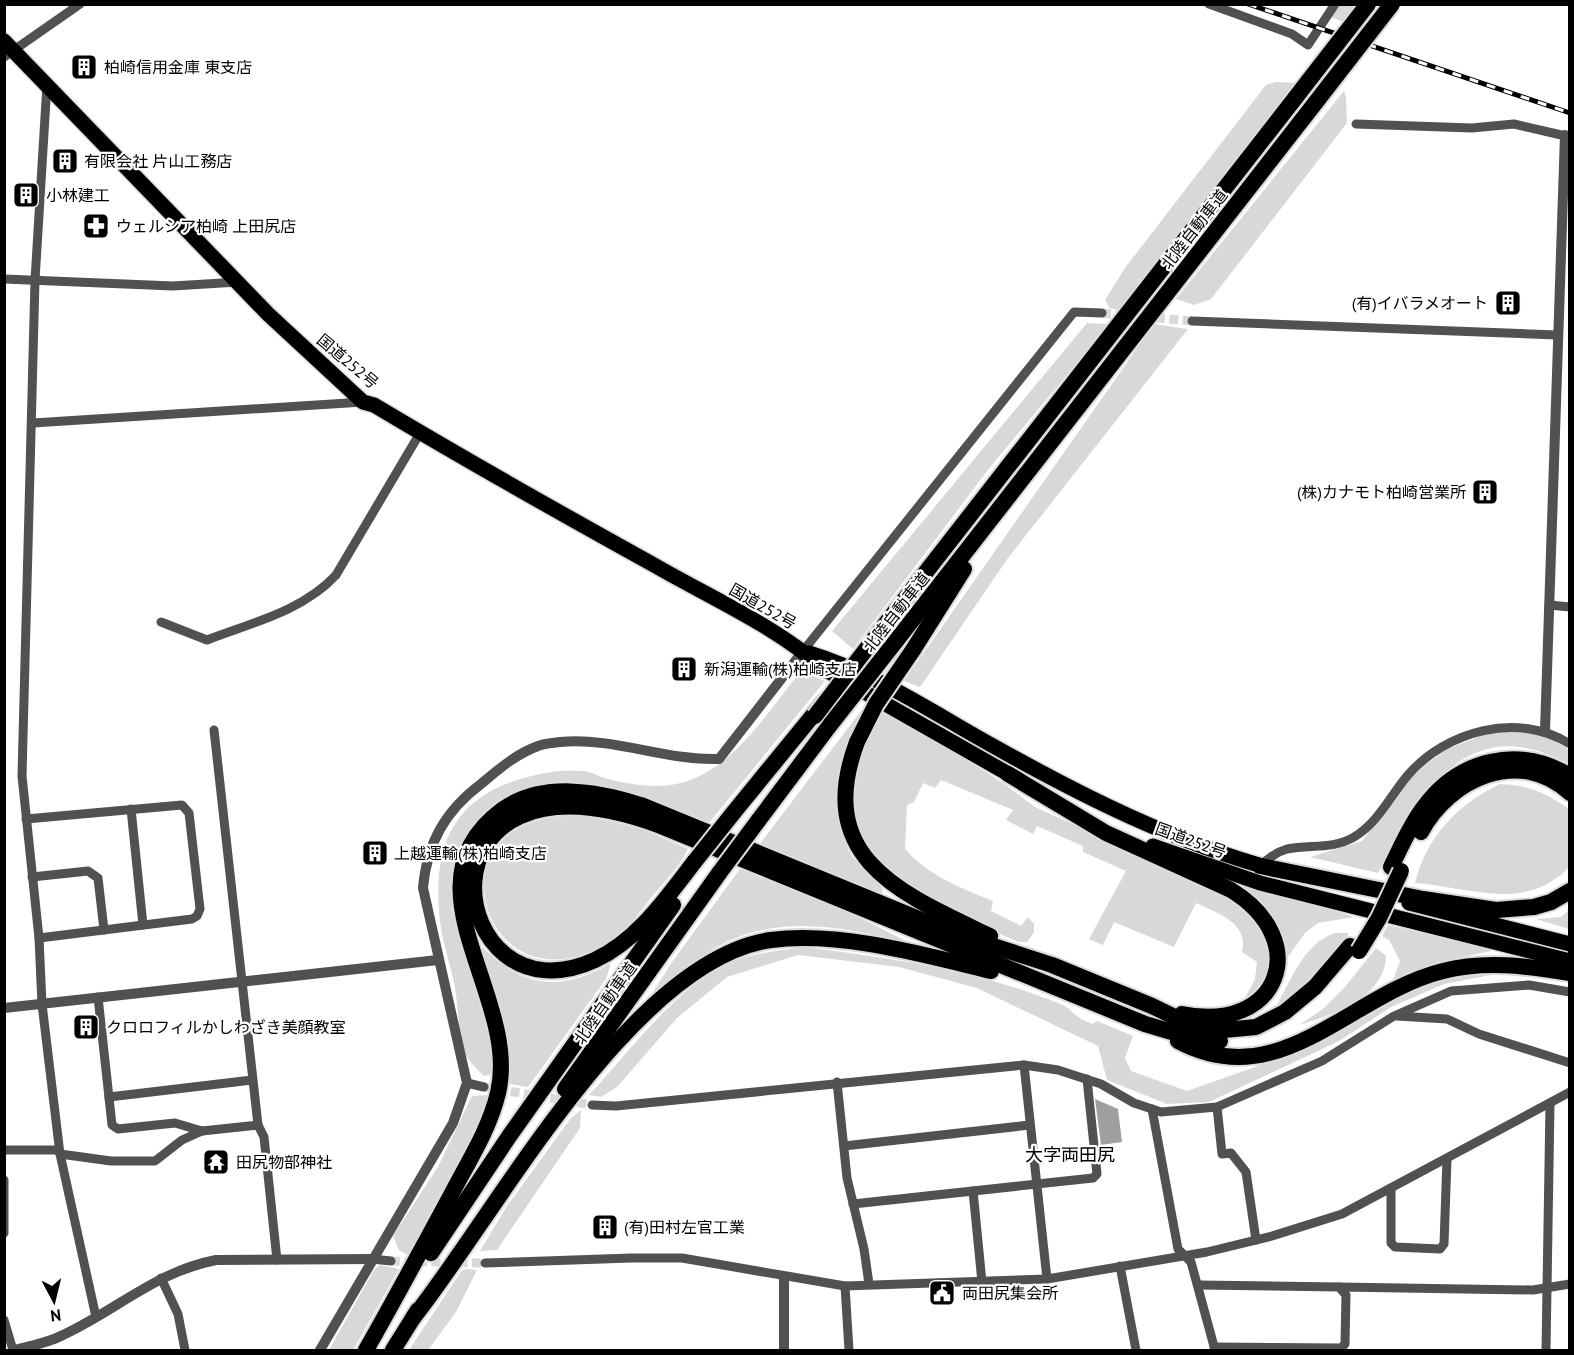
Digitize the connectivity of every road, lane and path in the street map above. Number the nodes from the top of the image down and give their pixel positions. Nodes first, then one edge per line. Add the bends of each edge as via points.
1 (80, 4) edge
2 (1209, 4) edge
3 (1335, 4) edge
4 (1368, 4) edge
5 (1392, 4) edge
6 (8, 50) edge
7 (47, 84) junction
8 (1356, 124) dead end
9 (1567, 136) edge
10 (4, 279) edge
11 (35, 280) junction
12 (238, 282) junction
13 (1102, 313) tunnel mouth
14 (1192, 321) tunnel mouth
15 (1557, 335) junction
16 (363, 402) junction
17 (33, 423) junction
18 (1059, 432) junction
19 (420, 433) junction
20 (1549, 605) junction
21 (1569, 607) edge
22 (160, 622) dead end
23 (804, 651) junction
24 (214, 730) dead end
25 (1545, 731) junction
26 (1569, 744) edge
27 (1008, 774) junction
28 (1569, 776) edge
29 (1569, 793) edge
30 (131, 809) junction
31 (26, 819) junction
32 (698, 863) junction
33 (1260, 866) junction
34 (1396, 869) junction
35 (32, 877) junction
36 (1569, 891) edge
37 (143, 925) junction
38 (104, 930) junction
39 (39, 938) junction
40 (1569, 944) edge
41 (1354, 949) junction
42 (438, 960) junction
43 (1569, 961) edge
44 (1052, 965) junction
45 (1569, 973) edge
46 (240, 981) junction
47 (1045, 984) junction
48 (1569, 992) edge
49 (98, 998) junction
50 (42, 1004) junction
51 (1152, 1006) junction
52 (4, 1008) edge
53 (1394, 1016) junction
54 (1145, 1024) junction
55 (1569, 1063) edge
56 (1024, 1065) junction
57 (1087, 1079) junction
58 (252, 1080) junction
59 (837, 1082) junction
60 (467, 1083) junction
61 (484, 1087) tunnel mouth
62 (1569, 1092) edge
63 (109, 1096) junction
64 (1550, 1104) junction
65 (592, 1105) tunnel mouth
66 (1217, 1107) junction
67 (1152, 1109) junction
68 (258, 1125) junction
69 (1030, 1125) junction
70 (202, 1131) junction
71 (844, 1146) junction
72 (4, 1150) edge
73 (59, 1152) junction
74 (1447, 1159) junction
75 (4, 1180) edge
76 (1036, 1184) junction
77 (1391, 1190) junction
78 (973, 1191) junction
79 (853, 1204) junction
80 (4, 1233) edge
81 (1256, 1240) junction
82 (1186, 1256) junction
83 (372, 1259) junction
84 (277, 1260) junction
85 (391, 1261) tunnel mouth
86 (485, 1263) tunnel mouth
87 (1120, 1266) junction
88 (784, 1277) junction
89 (161, 1278) junction
90 (1047, 1279) junction
91 (982, 1282) junction
92 (869, 1284) junction
93 (1569, 1284) edge
94 (1198, 1285) junction
95 (845, 1286) junction
96 (1339, 1287) junction
97 (1547, 1288) junction
98 (96, 1317) junction
99 (412, 1318) junction
100 (4, 1320) edge
101 (51, 1345) edge
102 (1215, 1348) edge
103 (1294, 1349) edge
104 (14, 1350) edge
105 (185, 1350) edge
106 (320, 1350) edge
107 (368, 1350) edge
108 (393, 1350) edge
109 (784, 1350) edge
110 (849, 1350) edge
111 (1136, 1350) edge
112 (1546, 1350) edge

1 - 6 street
2 - 3 street via 1292,33 1308,45
4 - 32 highway, 北陸自動車道, bridge
5 - 18 highway, 北陸自動車道, bridge
6 - 7 highway, 国道252号
7 - 11 street
7 - 12 highway, 国道252号
8 - 9 street via 1472,128 1514,124
9 - 15 street
10 - 11 street
11 - 12 street via 173,286
11 - 17 street
12 - 16 highway, 国道252号
13 - 23 street via 1074,312
14 - 15 street
15 - 20 street
16 - 17 street
16 - 19 highway, 国道252号
17 - 31 street via 22,756
18 - 44 highway, bridge via 876,704 847,774 845,803 856,846 874,870 900,891
18 - 99 highway, 北陸自動車道, bridge via 720,872 528,1141
19 - 22 street via 336,575 322,590 302,602 207,640
19 - 23 highway, 国道252号
20 - 21 street
20 - 25 street
23 - 27 highway, 国道252号 via 824,669
23 - 33 highway, 国道252号 via 900,694 1051,779 1126,816
23 - 42 street via 719,759 694,760 604,742 540,744 516,756 469,793 438,830 426,862 423,888
24 - 46 street
25 - 26 street
25 - 33 street via 1492,729 1446,744 1424,759 1364,831 1339,844 1279,852
27 - 43 highway, 国道252号 via 1102,824 1185,859 1260,883
27 - 51 highway via 1106,833 1231,890 1267,922 1278,960 1272,984 1258,1003 1233,1013 1204,1017
28 - 34 highway via 1530,760 1500,759 1473,766 1425,805
29 - 34 highway via 1554,780 1527,771 1497,771 1466,783 1442,803
30 - 31 street
30 - 37 street
30 - 37 street via 186,807 200,909 192,920
31 - 35 street
32 - 47 highway via 632,935 597,959 568,968 537,968 512,958 490,940 474,902 479,859 494,834 505,825 546,808 596,807 661,826
32 - 107 highway, 北陸自動車道 via 510,1135
33 - 36 highway via 1496,910 1534,908
33 - 40 highway, 国道252号
34 - 41 highway, bridge via 1379,918
35 - 38 street via 95,873
35 - 39 street
37 - 38 street
38 - 39 street
39 - 50 street
41 - 51 highway via 1300,1001 1256,1027 1213,1031
41 - 54 highway via 1337,979 1311,1005 1264,1034 1207,1040
42 - 46 street
42 - 60 street
44 - 51 highway
44 - 107 highway via 953,933 622,799 587,792 553,792 507,806 474,839 462,867 460,891 467,936 491,1000 499,1036 498,1092 484,1134
45 - 54 highway via 1512,964 1441,971 1394,990 1298,1044 1254,1056 1226,1057 1198,1051
46 - 49 street
46 - 58 street
47 - 54 highway
47 - 99 highway via 917,954 816,940 771,940 718,957 665,997 589,1077 534,1145 439,1285
48 - 53 street via 1529,985 1450,991
49 - 50 street
49 - 63 street
50 - 52 street
50 - 73 street
53 - 55 street via 1447,1019 1479,1034
53 - 66 street via 1322,1061
56 - 57 street
56 - 59 street
56 - 69 street
57 - 67 street
57 - 76 street via 1097,1174 1093,1178
58 - 63 street
58 - 68 street
59 - 65 street via 616,1106
59 - 71 street
60 - 61 street
60 - 83 street via 453,1123
62 - 64 street
63 - 70 street via 112,1125 118,1130 175,1123
64 - 74 street
64 - 97 street
66 - 67 street via 1161,1112
66 - 81 street via 1222,1154 1231,1153 1246,1172
67 - 82 street via 1178,1249
68 - 70 street
68 - 84 street via 264,1137
69 - 71 street
69 - 76 street
70 - 73 street via 182,1140 155,1161 111,1161
71 - 79 street
72 - 73 street
73 - 98 street
74 - 77 street
74 - 77 street via 1444,1244 1440,1249 1395,1247 1391,1243
75 - 80 street
76 - 78 street
76 - 90 street
77 - 81 street via 1342,1214
78 - 79 street
78 - 91 street
79 - 92 street
81 - 82 street
82 - 87 street
82 - 94 street
83 - 84 street
83 - 85 street
83 - 106 street
84 - 89 street via 216,1260
86 - 88 street via 682,1258
87 - 90 street
87 - 111 street
88 - 95 street
88 - 109 street
89 - 98 street
89 - 105 street via 178,1314
90 - 91 street
91 - 92 street
92 - 95 street
93 - 97 street
94 - 96 street
94 - 102 street
95 - 110 street
96 - 97 street
96 - 103 street via 1346,1295 1345,1344 1341,1348
97 - 112 street
98 - 101 street
99 - 108 highway, 北陸自動車道
100 - 104 street
101 - 104 street
102 - 103 street

